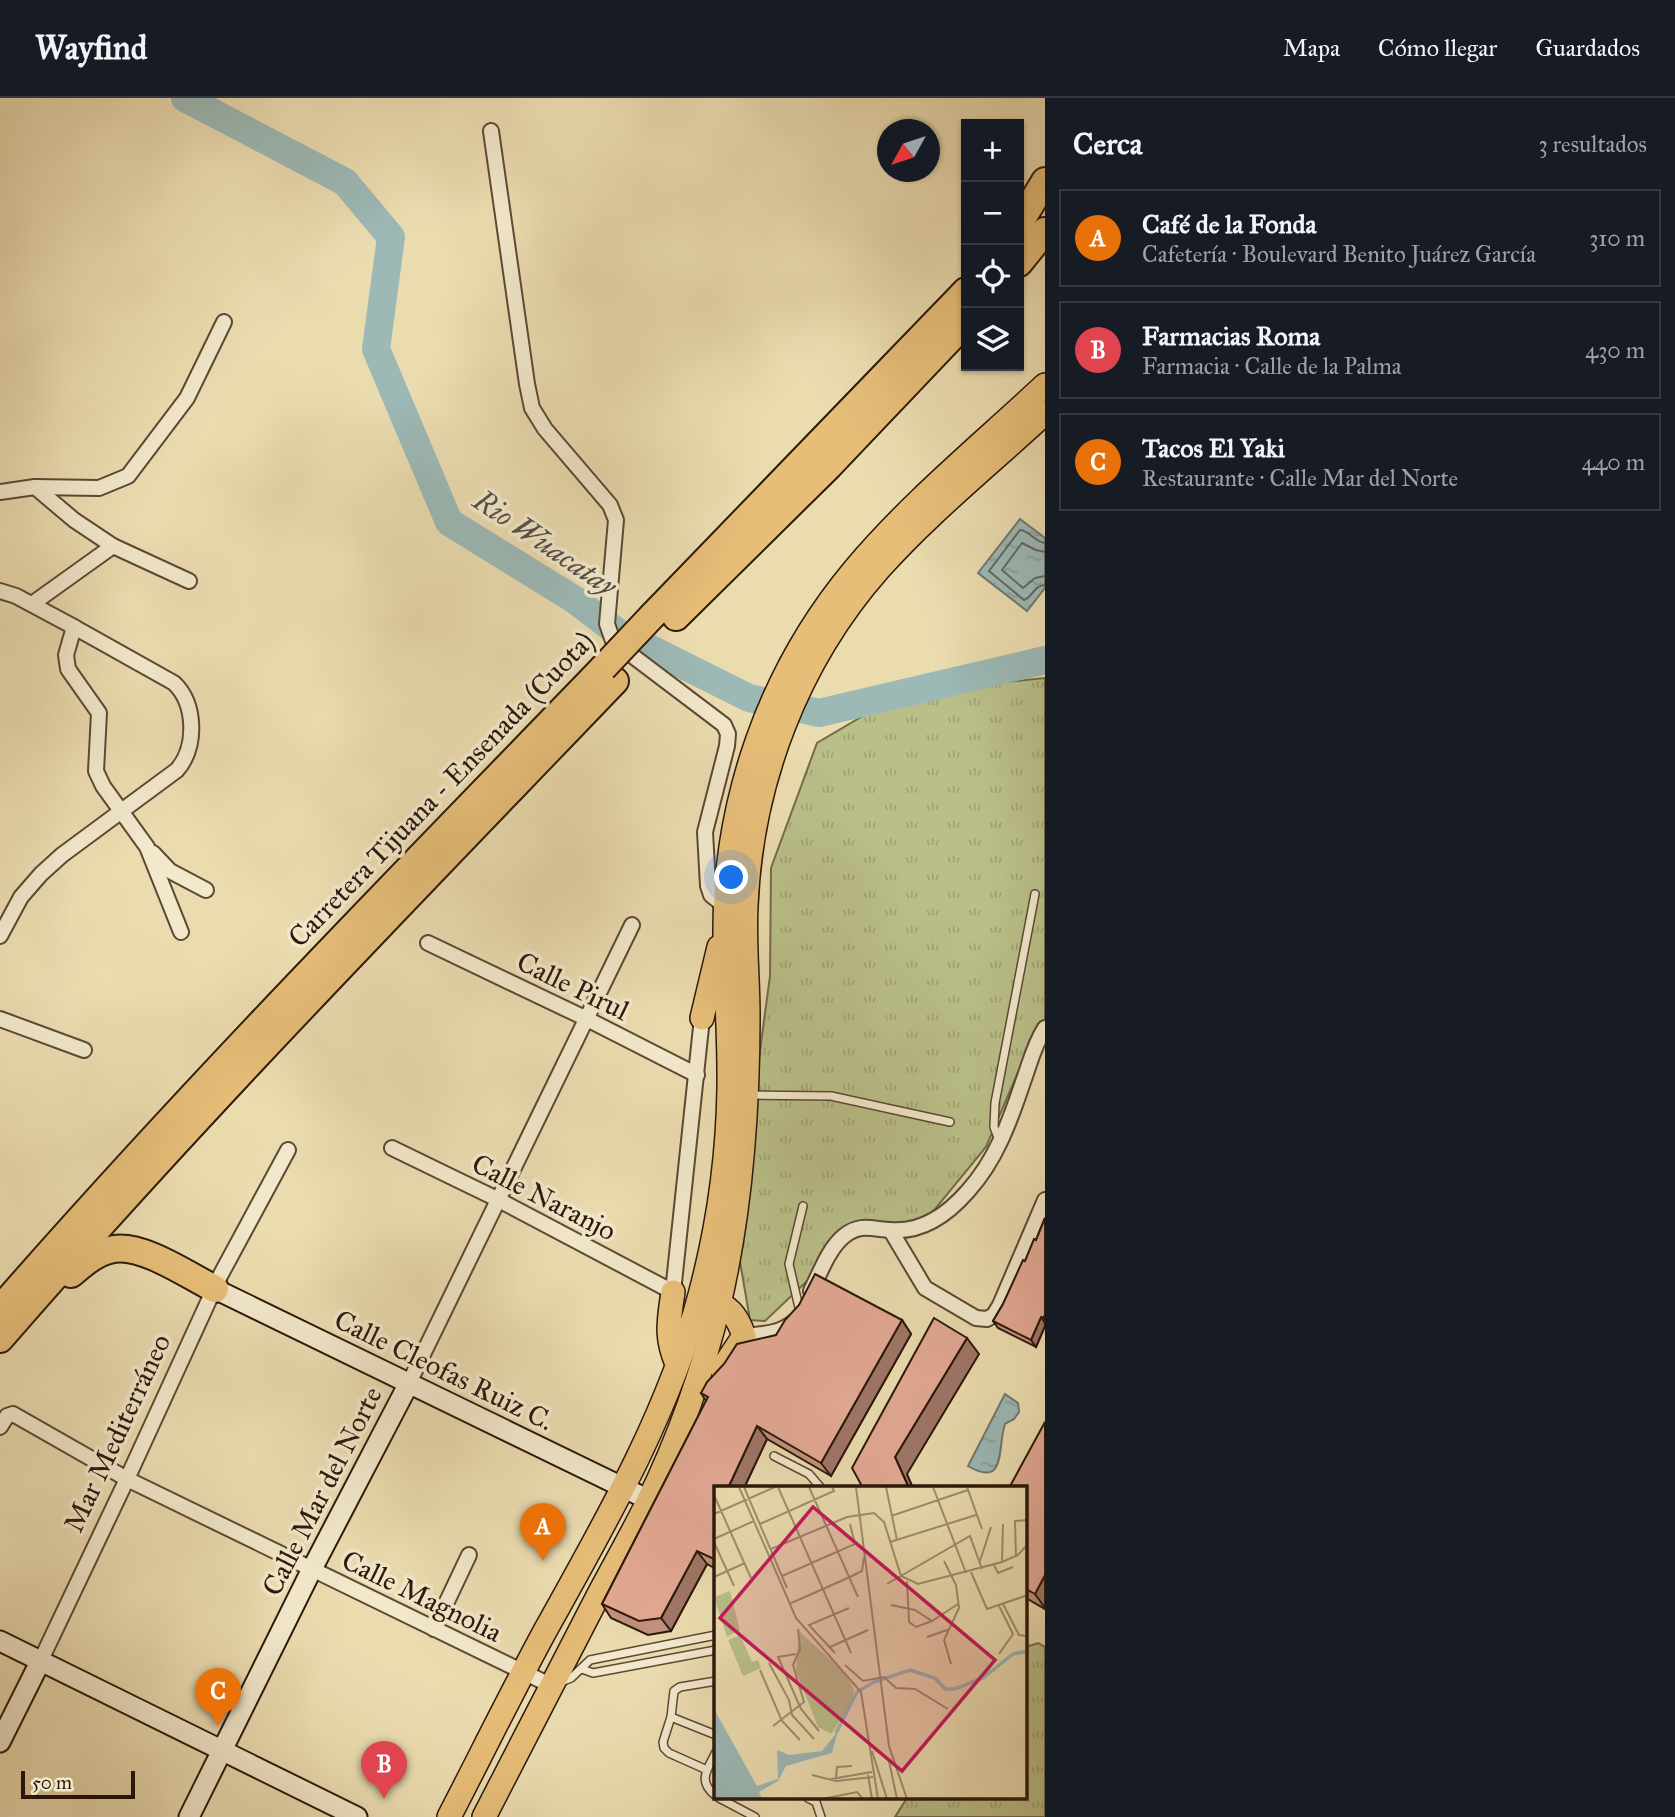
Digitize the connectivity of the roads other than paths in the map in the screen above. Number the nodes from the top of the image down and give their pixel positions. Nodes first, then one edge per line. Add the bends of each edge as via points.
1 (491, 131) dead end
2 (1045, 181) edge
3 (1024, 216) edge
4 (1045, 231) edge
5 (1024, 257) edge
6 (961, 296) edge
7 (224, 322) dead end
8 (961, 327) edge
9 (1045, 384) edge
10 (1045, 413) edge
11 (34, 488) junction
12 (0, 492) edge
13 (113, 546) junction
14 (189, 581) dead end
15 (0, 591) edge
16 (32, 604) junction
17 (657, 623) junction
18 (74, 627) junction
19 (791, 685) junction
20 (756, 775) junction
21 (121, 810) junction
22 (147, 847) junction
23 (206, 890) dead end
24 (1035, 894) dead end
25 (726, 907) junction
26 (632, 925) dead end
27 (725, 931) junction
28 (181, 932) dead end
29 (0, 936) edge
30 (428, 943) dead end
31 (585, 1018) junction
32 (702, 1018) joint
33 (0, 1019) edge
34 (1045, 1028) edge
35 (84, 1049) dead end
36 (697, 1076) junction
37 (747, 1094) junction
38 (950, 1122) dead end
39 (1000, 1144) junction
40 (392, 1148) dead end
41 (288, 1150) dead end
42 (498, 1199) junction
43 (1045, 1200) edge
44 (803, 1206) dead end
45 (891, 1231) junction
46 (215, 1289) junction
47 (673, 1292) junction
48 (709, 1300) junction
49 (800, 1312) junction
50 (5, 1323) edge
51 (744, 1336) junction
52 (677, 1364) junction
53 (408, 1385) junction
54 (693, 1393) junction
55 (0, 1427) edge
56 (774, 1456) dead end
57 (127, 1479) junction
58 (819, 1486) edge
59 (624, 1488) junction
60 (649, 1500) junction
61 (469, 1555) dead end
62 (312, 1569) junction
63 (434, 1629) junction
64 (714, 1635) edge
65 (0, 1641) edge
66 (714, 1650) edge
67 (40, 1662) junction
68 (582, 1669) junction
69 (523, 1672) junction
70 (714, 1681) edge
71 (552, 1686) junction
72 (671, 1717) junction
73 (714, 1734) edge
74 (0, 1742) edge
75 (222, 1749) junction
76 (714, 1756) edge
77 (707, 1770) junction
78 (714, 1794) edge
79 (724, 1800) edge
80 (812, 1800) edge
81 (189, 1817) edge
82 (357, 1817) edge
83 (449, 1817) edge
84 (484, 1817) edge
85 (755, 1817) edge
86 (821, 1817) edge

1 - 25 street via 532,408 610,505 616,520 609,634 724,725 727,734 705,832 708,886 711,895
2 - 3 highway
4 - 5 highway
6 - 17 highway, Carretera Tijuana - Ensenada (Cuota)
7 - 11 street via 187,398 128,476 99,488
8 - 17 highway, Carretera Tijuana - Ensenada (Cuota) via 829,466
9 - 19 main road via 861,562 808,633
10 - 19 main road via 877,571
11 - 12 street
11 - 13 street
13 - 14 street
13 - 16 street
15 - 16 street
16 - 18 street
17 - 50 highway, Carretera Tijuana - Ensenada (Cuota), bridge via 291,990 131,1163
18 - 21 street via 66,655 68,669 99,713 96,771
18 - 21 street via 174,682 186,698 191,729 184,762
19 - 20 main road via 774,750
20 - 25 main road via 731,850
20 - 37 main road via 746,904
21 - 22 street
21 - 29 street via 40,874
22 - 23 street via 170,871
22 - 28 street
24 - 39 lane via 995,1103
25 - 27 main road
26 - 31 street, Calle Mar del Norte
27 - 32 main road
27 - 48 main road via 728,1107
30 - 31 street, Calle Pirul
31 - 36 street, Calle Pirul
31 - 42 street, Calle Mar del Norte
32 - 36 street
33 - 35 street
34 - 39 street
36 - 47 street
37 - 38 lane via 831,1096
37 - 48 main road via 741,1170
39 - 45 street via 968,1192 940,1217 929,1224
40 - 42 street, Calle Naranjo
41 - 46 street, Mar Mediterráneo
42 - 47 street, Calle Naranjo
42 - 53 street, Calle Mar del Norte
43 - 45 street via 994,1315 987,1319 976,1318 931,1293
44 - 49 lane via 789,1264
45 - 49 street via 867,1226 842,1237
46 - 50 highway via 142,1253 114,1249 85,1262
46 - 53 street, Calle Cleofas Ruiz C.
46 - 57 street, Mar Mediterráneo
47 - 52 main road via 667,1331
48 - 51 main road via 736,1315
48 - 52 main road
48 - 54 main road
49 - 51 street via 783,1330
51 - 54 main road via 721,1372
52 - 59 main road
53 - 59 street, Calle Cleofas Ruiz C.
53 - 62 street, Calle Mar del Norte
54 - 60 main road
55 - 57 street, Calle Magnolia via 10,1414
56 - 58 lane via 809,1474
57 - 62 street, Calle Magnolia
57 - 67 street, Mar Mediterráneo
59 - 60 street, Calle Cleofas Ruiz C.
59 - 69 main road
60 - 71 main road
61 - 63 street
62 - 63 street, Calle Magnolia
62 - 75 street, Calle Mar del Norte
63 - 69 street, Calle Magnolia
64 - 68 lane via 590,1660
65 - 67 street
66 - 68 lane via 593,1673
67 - 74 street, Mar Mediterráneo
67 - 75 street
68 - 71 lane
69 - 71 street, Calle Magnolia
69 - 83 main road
70 - 72 lane via 677,1689
71 - 84 main road
72 - 73 lane
72 - 77 lane via 664,1748
75 - 81 street, Calle Mar del Norte
75 - 82 street
76 - 77 lane
77 - 78 lane via 705,1786
79 - 85 lane
80 - 86 lane

